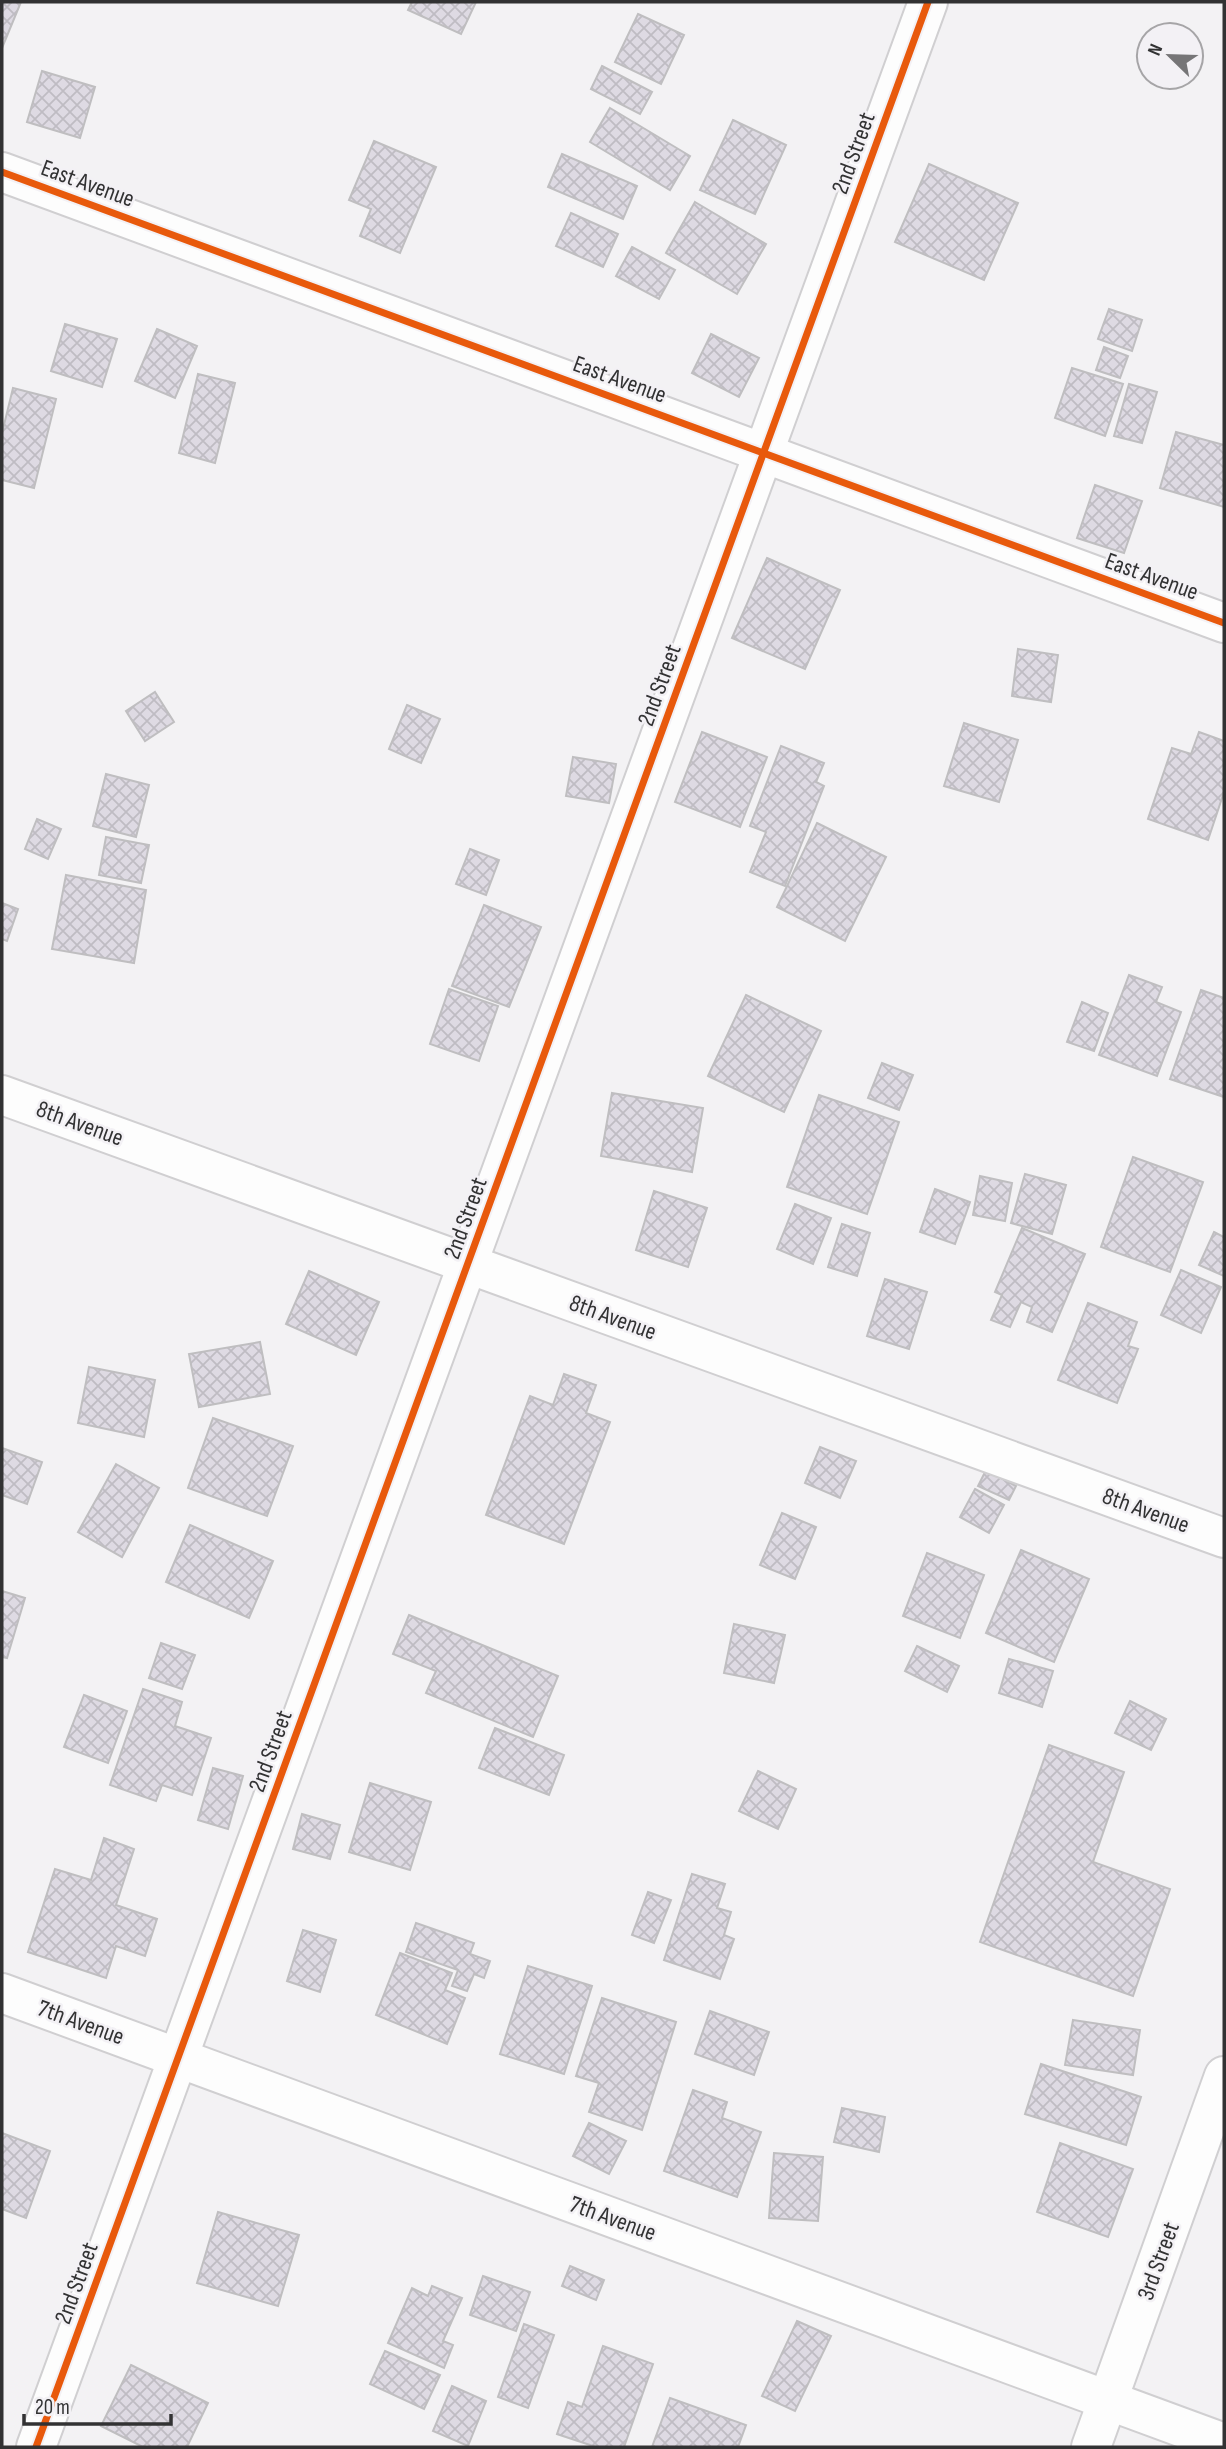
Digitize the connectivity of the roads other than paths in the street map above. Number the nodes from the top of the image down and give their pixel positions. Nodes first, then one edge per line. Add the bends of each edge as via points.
1 (928, 2) edge
2 (2, 172) edge
3 (764, 453) junction
4 (1224, 623) edge
5 (2, 1095) edge
6 (468, 1264) junction
7 (1224, 1538) edge
8 (2, 1993) edge
9 (178, 2058) junction
10 (1224, 2076) edge
11 (1108, 2400) junction
12 (1224, 2443) edge
13 (36, 2447) edge
14 (1091, 2447) edge

1 - 3 street, 2nd Street
2 - 3 street, East Avenue
3 - 4 street, East Avenue
3 - 6 street, 2nd Street
5 - 6 street, 8th Avenue
6 - 7 street, 8th Avenue
6 - 9 street, 2nd Street
8 - 9 street, 7th Avenue
9 - 11 street, 7th Avenue
9 - 13 street, 2nd Street
10 - 11 street, 3rd Street
11 - 12 street, 7th Avenue
11 - 14 street, 3rd Street

